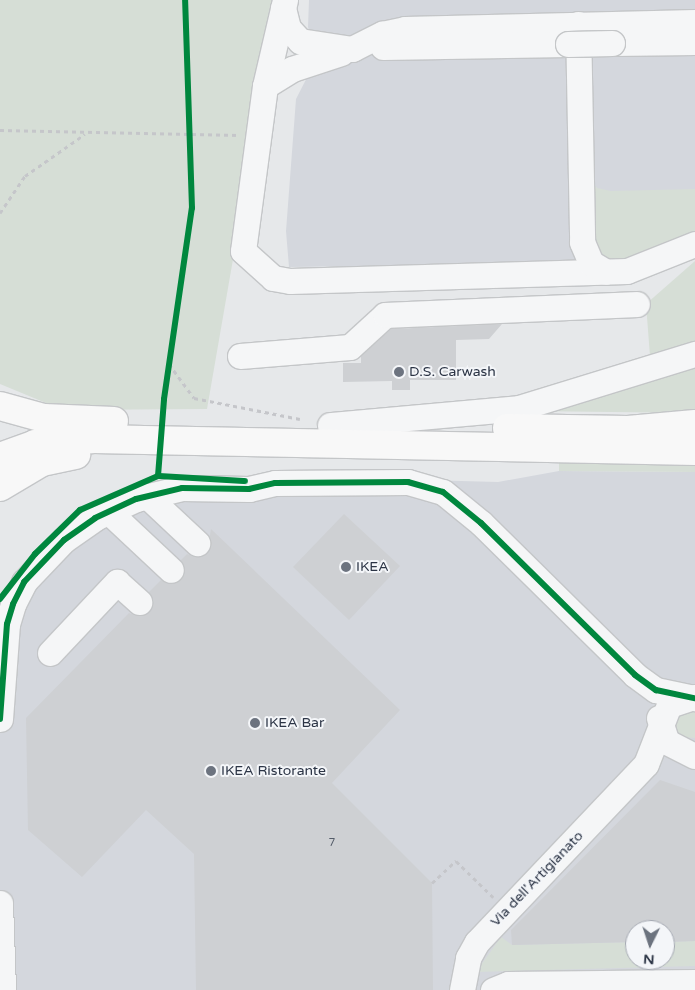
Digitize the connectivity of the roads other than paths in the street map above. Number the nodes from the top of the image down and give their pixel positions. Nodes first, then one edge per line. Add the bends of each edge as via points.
1 (284, 4) edge
2 (695, 22) edge
3 (573, 34) junction
4 (695, 42) edge
5 (352, 49) junction
6 (265, 86) junction
7 (695, 244) edge
8 (606, 272) junction
9 (637, 304) dead end
10 (695, 354) edge
11 (240, 356) dead end
12 (0, 406) edge
13 (695, 424) edge
14 (330, 425) junction
15 (445, 446) junction
16 (695, 451) edge
17 (0, 457) edge
18 (0, 487) edge
19 (147, 496) junction
20 (108, 511) junction
21 (197, 543) dead end
22 (171, 570) dead end
23 (140, 602) dead end
24 (50, 653) dead end
25 (635, 675) junction
26 (694, 697) edge
27 (0, 719) edge
28 (661, 724) junction
29 (693, 754) edge
30 (632, 780) junction
31 (0, 903) edge
32 (695, 982) edge
33 (2, 990) edge
34 (462, 990) edge
35 (493, 990) edge

1 - 5 street via 288,28 300,42
1 - 6 street
2 - 3 street
3 - 4 street, bridge via 612,43
3 - 5 street
3 - 8 street via 582,242 591,263
5 - 6 street via 301,65
6 - 8 street via 243,251 273,278
7 - 8 street via 627,271
9 - 11 street via 385,315 350,347
10 - 14 street via 519,408
12 - 14 main road via 62,420
13 - 14 main road via 609,430
15 - 16 main road
15 - 17 main road via 83,439 35,444
15 - 18 main road via 343,457 81,455 42,462
19 - 20 street
19 - 21 street
19 - 25 street via 182,488 249,489 275,483 427,485 456,499 482,522
20 - 22 street
20 - 27 street via 64,540 24,582 7,624
23 - 24 street via 117,582
25 - 26 street via 656,690
25 - 28 street via 653,701
26 - 28 street via 669,706
28 - 29 street via 667,742
28 - 30 street via 652,755
29 - 30 street via 659,764
30 - 34 street, Via dell'Artigianato via 519,907 470,954
31 - 33 street
32 - 35 street via 508,984

